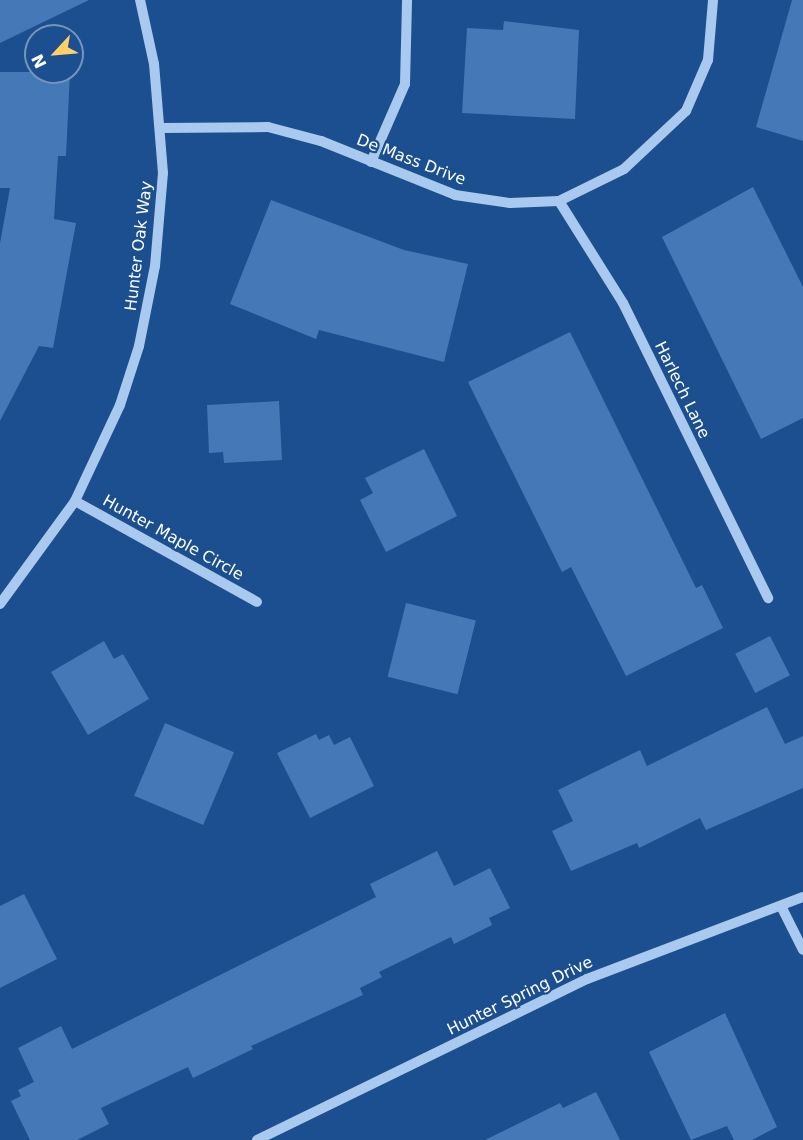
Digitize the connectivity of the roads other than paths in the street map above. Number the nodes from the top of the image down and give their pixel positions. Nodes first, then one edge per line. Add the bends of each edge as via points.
1 (140, 0) edge
2 (407, 0) edge
3 (713, 0) edge
4 (161, 128) junction
5 (371, 162) junction
6 (559, 201) junction
7 (75, 501) junction
8 (768, 598) dead end
9 (257, 602) dead end
10 (0, 604) edge
11 (803, 897) edge
12 (780, 906) junction
13 (803, 950) edge
14 (257, 1140) edge

1 - 4 street, Hunter Oak Way
2 - 5 street via 405,84
3 - 6 street, De Mass Drive via 708,60 686,111 624,169
4 - 5 street, De Mass Drive via 268,128 321,141
4 - 7 street, Hunter Oak Way via 160,215 141,336 120,405
5 - 6 street, De Mass Drive via 481,201
6 - 8 street, Harlech Lane via 618,294
7 - 9 street, Hunter Maple Circle
7 - 10 street, Hunter Oak Way
11 - 12 street, Hunter Spring Drive
12 - 13 street
12 - 14 street, Hunter Spring Drive via 587,979

